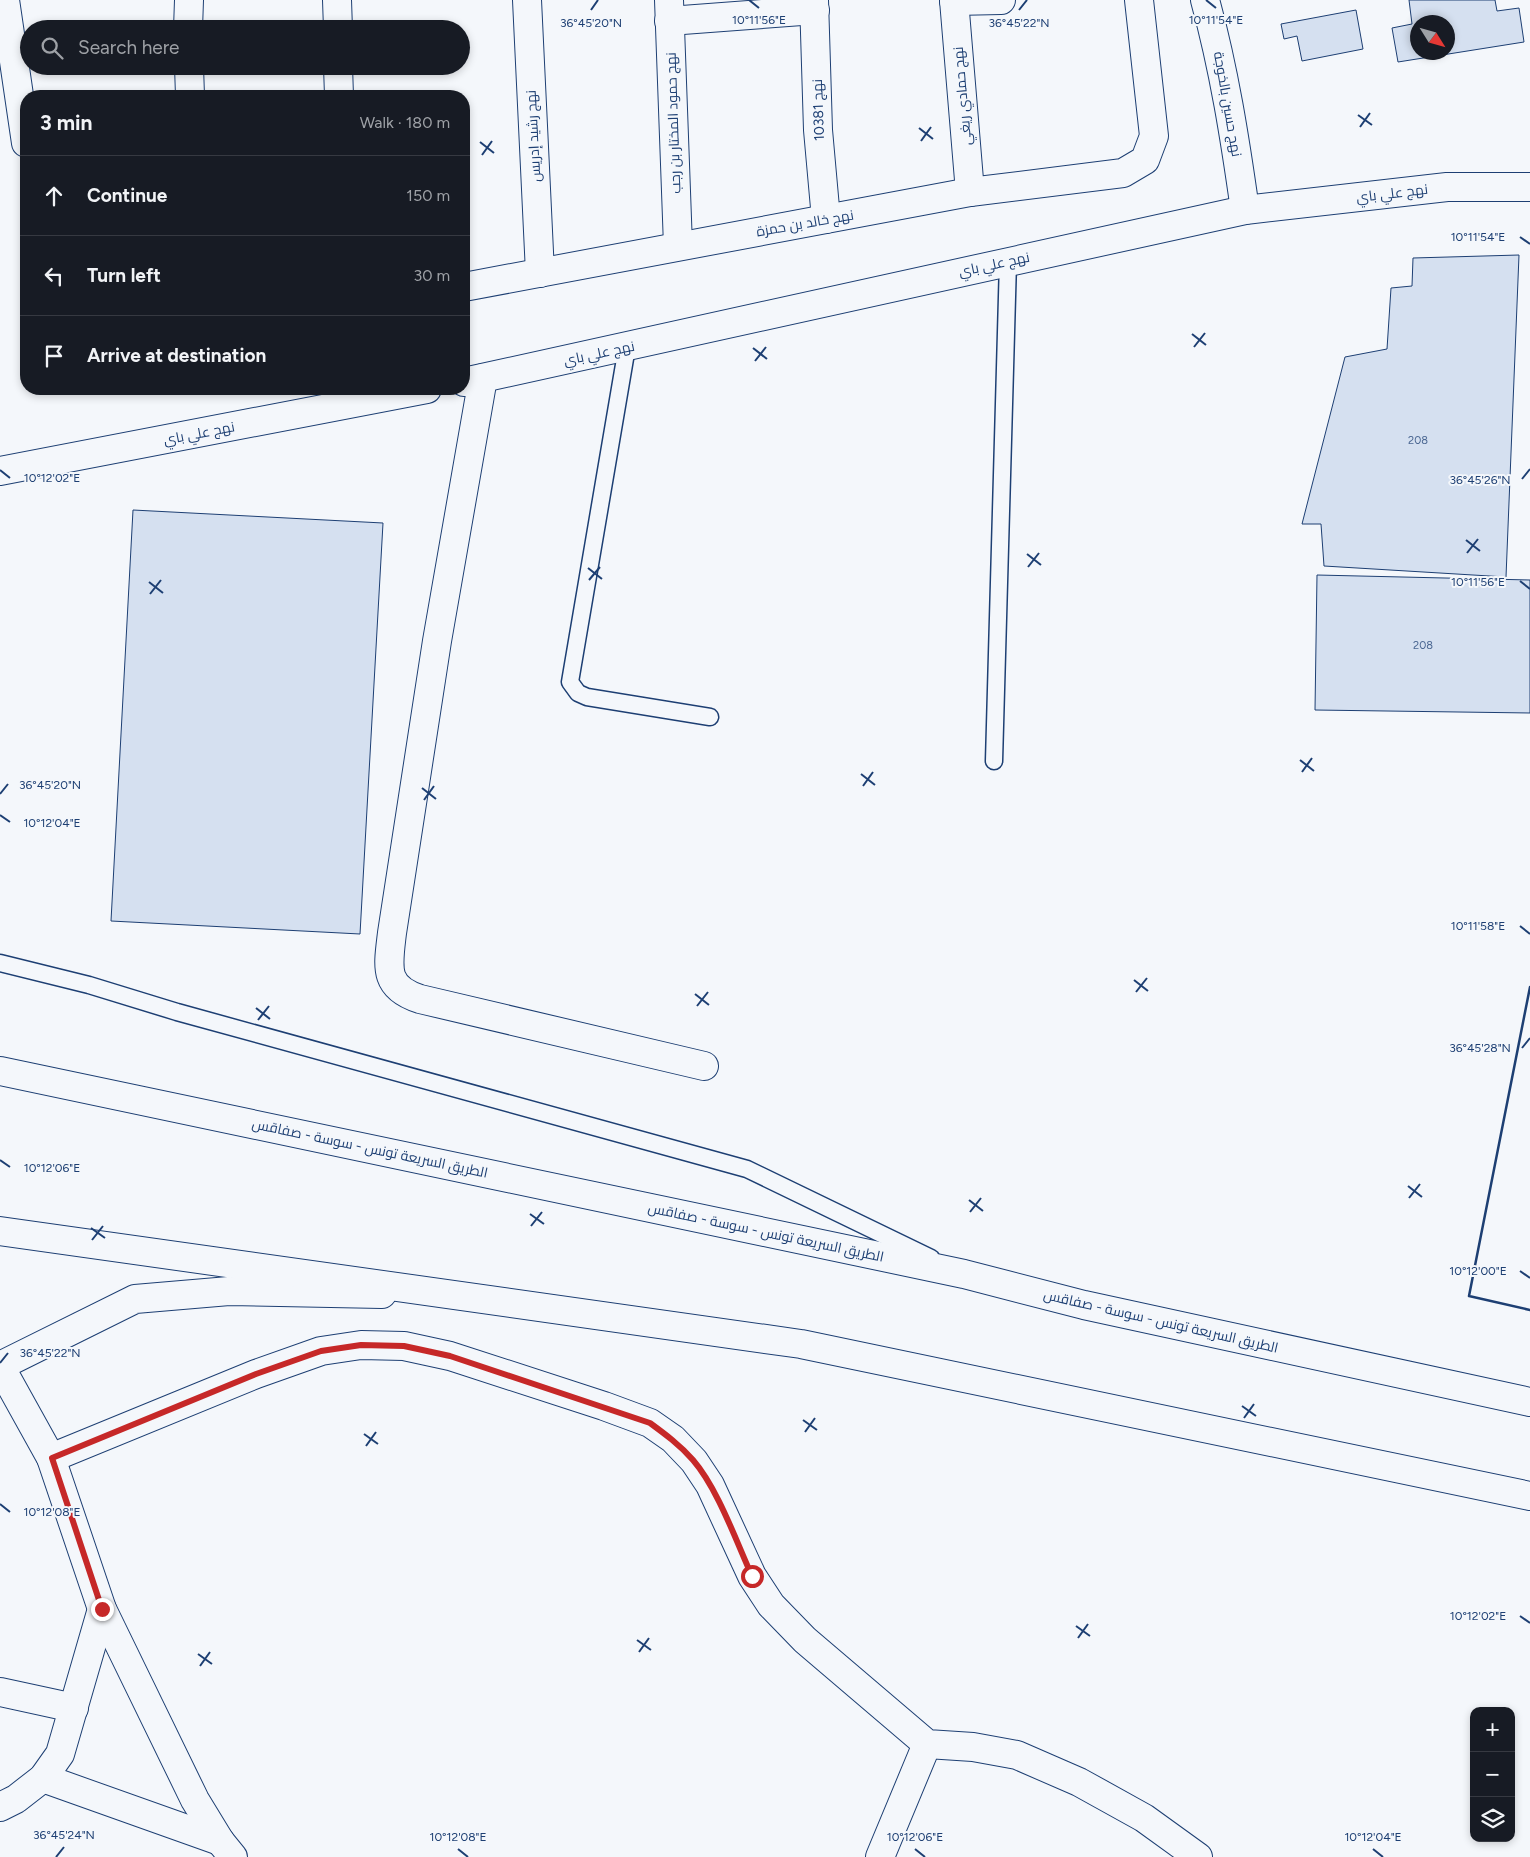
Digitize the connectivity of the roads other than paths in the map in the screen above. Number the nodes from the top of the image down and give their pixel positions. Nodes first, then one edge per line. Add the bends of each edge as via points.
1 (5, 0) edge
2 (188, 0) edge
3 (337, 0) edge
4 (527, 0) edge
5 (1001, 0) edge
6 (1139, 0) edge
7 (1205, 0) edge
8 (954, 1) edge
9 (815, 5) edge
10 (669, 11) edge
11 (188, 20) edge
12 (338, 20) edge
13 (189, 75) edge
14 (338, 75) edge
15 (190, 90) edge
16 (339, 90) edge
17 (20, 102) edge
18 (1530, 187) edge
19 (970, 192) junction
20 (1245, 210) junction
21 (826, 219) junction
22 (678, 246) junction
23 (1008, 261) junction
24 (540, 273) junction
25 (470, 286) edge
26 (627, 347) junction
27 (473, 380) edge
28 (397, 395) edge
29 (0, 471) edge
30 (710, 717) dead end
31 (994, 761) dead end
32 (0, 964) edge
33 (704, 1066) dead end
34 (0, 1071) edge
35 (0, 1231) edge
36 (964, 1274) junction
37 (464, 1296) junction
38 (0, 1366) edge
39 (1530, 1402) edge
40 (52, 1458) junction
41 (1491, 1487) junction
42 (1530, 1496) edge
43 (1530, 1512) edge
44 (102, 1609) junction
45 (0, 1692) edge
46 (74, 1708) junction
47 (927, 1744) junction
48 (43, 1778) junction
49 (0, 1808) edge
50 (226, 1849) edge
51 (880, 1857) edge
52 (1198, 1857) edge

1 - 17 main road
2 - 11 main road
3 - 12 main road
4 - 24 main road, نهج رشيد إدريس
5 - 8 main road
6 - 19 main road, نهج خالد بن حمزة via 1154,136 1144,160 1123,173
7 - 20 main road, نهج حسين بالخوجة via 1218,46
8 - 19 main road, نهج حمادي ريغي
9 - 10 main road
9 - 21 main road, نهج 10381 via 818,130
10 - 22 main road, نهج حمود المختار بن رجب
13 - 15 main road
14 - 16 main road
18 - 20 main road, نهج علي باي via 1447,187
19 - 21 main road, نهج خالد بن حمزة
20 - 23 main road, نهج علي باي
21 - 22 main road, نهج خالد بن حمزة
22 - 24 main road, نهج خالد بن حمزة
23 - 26 main road, نهج علي باي
23 - 31 lane
24 - 25 main road, نهج خالد بن حمزة
26 - 27 main road, نهج علي باي
26 - 30 lane via 570,682 578,693 587,697
27 - 33 main road via 392,933 388,963 392,982 404,994 420,999
28 - 29 main road, نهج علي باي
32 - 36 lane via 89,985 748,1169
34 - 36 main road, الطريق السريعة تونس - سوسة - صفاقس
35 - 37 main road
36 - 39 main road, الطريق السريعة تونس - سوسة - صفاقس via 1084,1305
37 - 38 main road via 229,1291 136,1298
37 - 41 main road via 801,1344
38 - 40 main road
40 - 44 main road
40 - 47 main road via 256,1374 321,1351 361,1345 404,1346 450,1356 650,1423 673,1439 694,1461 710,1485 752,1576 771,1605 806,1640
41 - 42 main road
41 - 43 main road
44 - 46 main road
44 - 50 main road via 195,1800
45 - 46 main road
46 - 48 main road via 60,1754
47 - 51 main road
47 - 52 main road via 1017,1754 1080,1782 1128,1809
48 - 49 main road via 16,1800
48 - 50 main road

